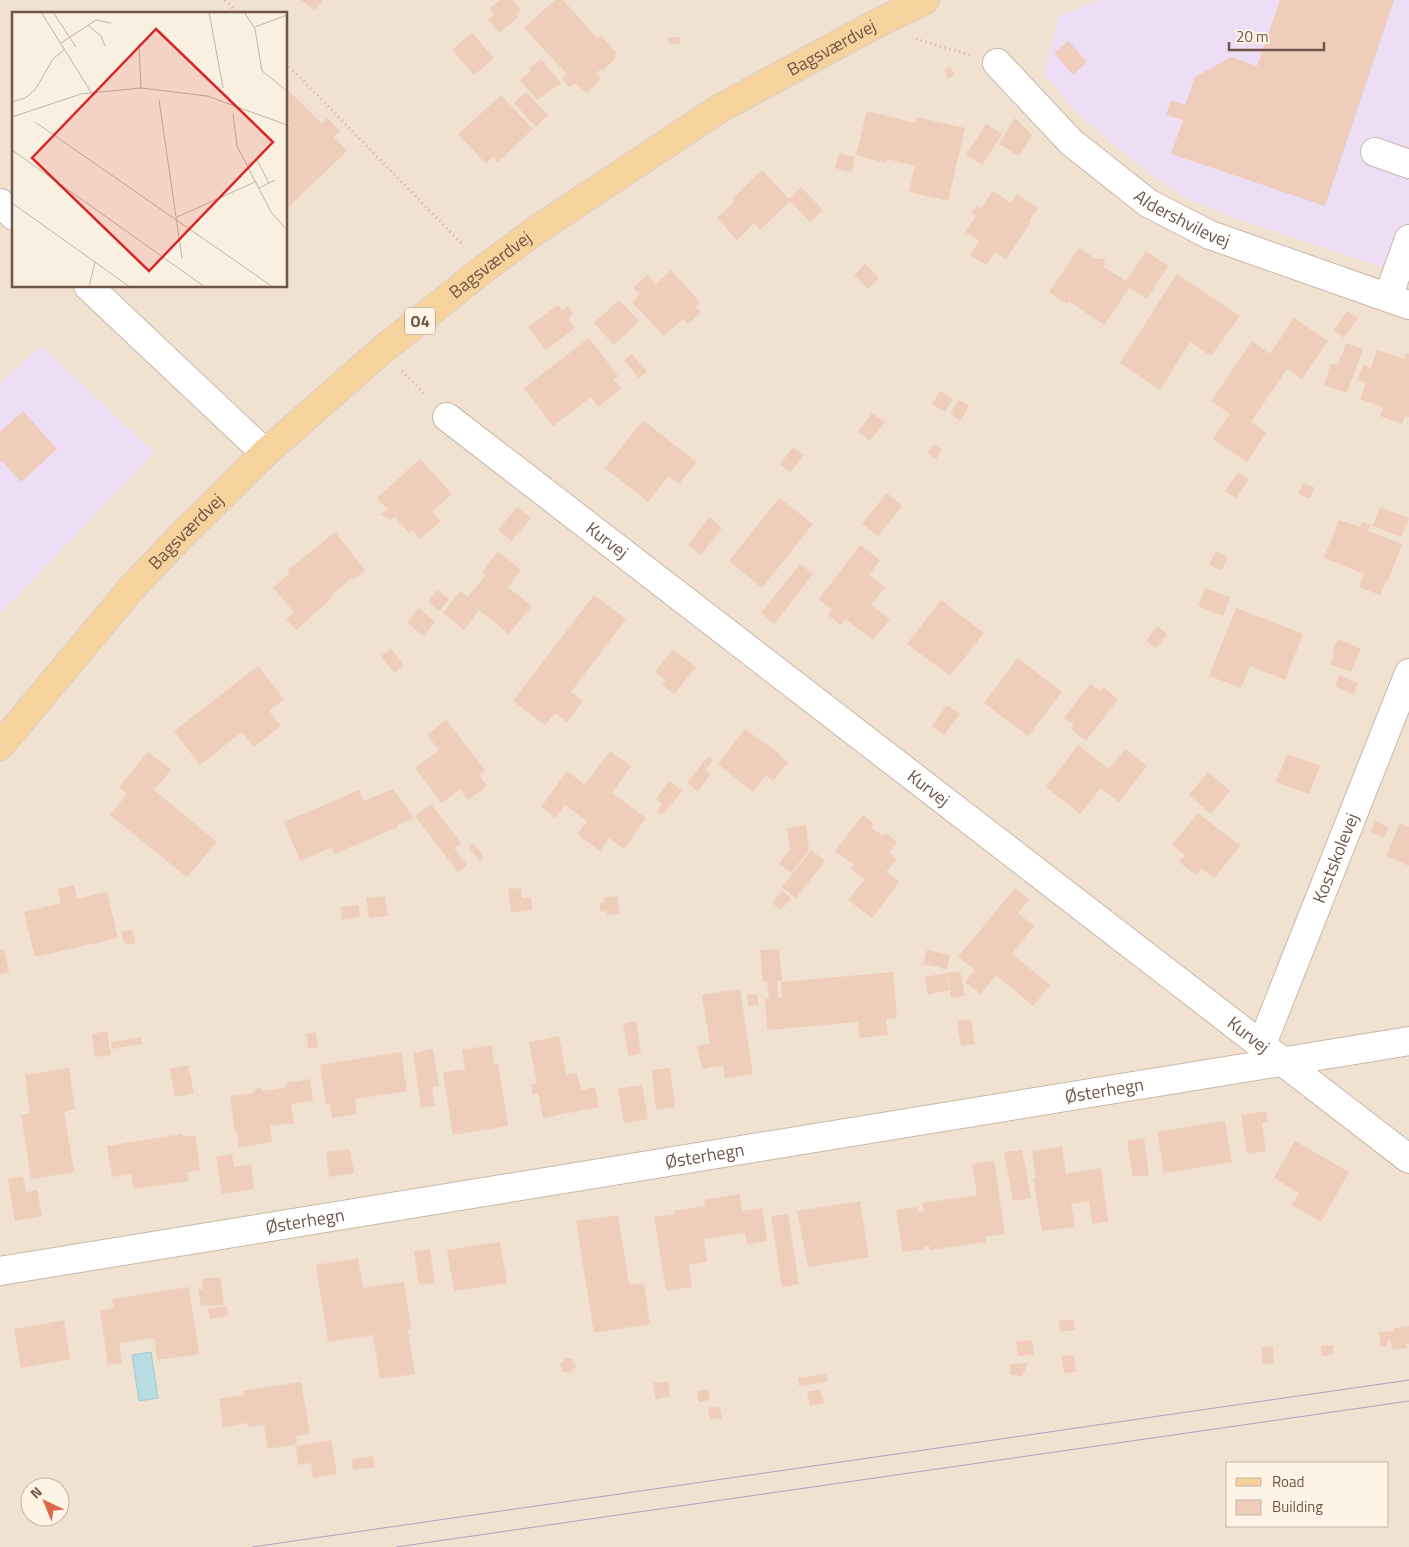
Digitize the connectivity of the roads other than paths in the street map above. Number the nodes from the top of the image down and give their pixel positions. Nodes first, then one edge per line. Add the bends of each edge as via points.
1 (925, 0) edge
2 (997, 63) dead end
3 (1375, 152) dead end
4 (1409, 164) edge
5 (0, 203) edge
6 (12, 214) edge
7 (1409, 239) edge
8 (90, 288) edge
9 (1399, 301) edge
10 (447, 417) road end
11 (264, 453) junction
12 (1409, 673) edge
13 (0, 746) edge
14 (1409, 1041) edge
15 (1262, 1044) junction
16 (1283, 1061) junction
17 (1409, 1159) edge
18 (0, 1271) edge

1 - 11 main road, Bagsværdvej / O4 via 719,109 541,226 381,351
2 - 9 street, Aldershvilevej via 1071,142 1148,203 1210,234
3 - 4 street
5 - 6 street
7 - 9 street
8 - 11 street
10 - 15 street, Kurvej
11 - 13 main road, Bagsværdvej / O4 via 130,590
12 - 15 street, Kostskolevej
14 - 16 street, Østerhegn
15 - 16 street, Kurvej
16 - 17 street, Kurvej
16 - 18 street, Østerhegn

